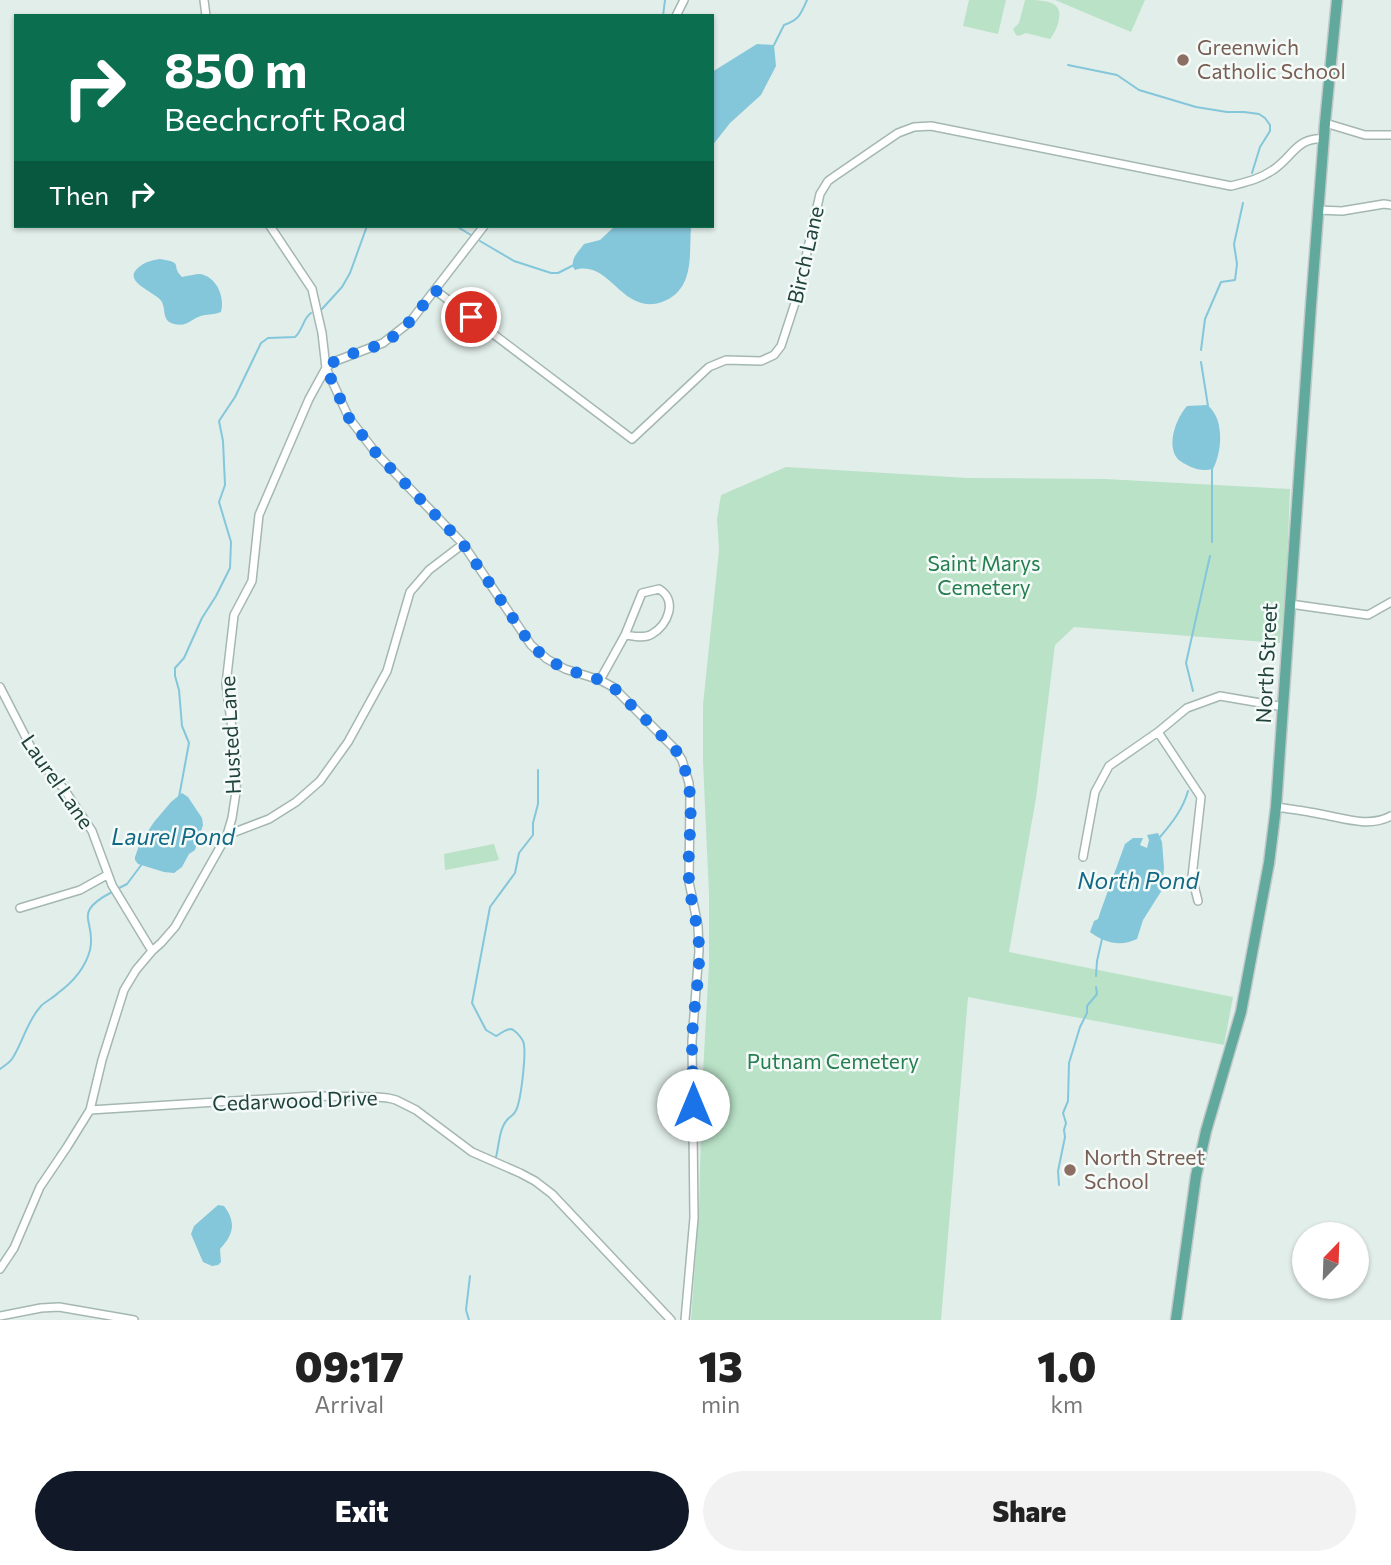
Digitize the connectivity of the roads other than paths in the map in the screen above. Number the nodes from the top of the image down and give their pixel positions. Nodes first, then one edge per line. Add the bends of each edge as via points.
1 (1338, 0) edge
2 (1325, 123) junction
3 (1391, 135) edge
4 (1324, 139) junction
5 (1391, 205) edge
6 (1318, 210) junction
7 (271, 228) edge
8 (482, 228) edge
9 (435, 290) junction
10 (326, 368) junction
11 (463, 544) junction
12 (1391, 602) edge
13 (1290, 604) junction
14 (625, 635) junction
15 (600, 680) junction
16 (0, 687) edge
17 (1284, 708) junction
18 (1158, 732) junction
19 (1276, 807) junction
20 (1391, 816) edge
21 (227, 835) junction
22 (1083, 857) dead end
23 (107, 874) junction
24 (1198, 901) dead end
25 (20, 908) dead end
26 (152, 951) junction
27 (90, 1110) junction
28 (0, 1269) edge
29 (0, 1316) edge
30 (134, 1320) edge
31 (671, 1320) edge
32 (685, 1320) edge
33 (1176, 1320) edge

1 - 2 main road, North Street
2 - 3 street via 1365,135
2 - 4 main road, North Street
4 - 6 main road, North Street
4 - 9 street, Birch Lane via 1302,142 1275,169 1231,186 930,126 898,133 823,188 797,297 774,355 761,361 726,360 709,367 632,439
5 - 6 street
6 - 13 main road, North Street
7 - 10 street via 312,289
8 - 9 street
9 - 10 street via 410,322 383,343
10 - 11 street via 349,418 376,453
10 - 21 street, Husted Lane via 259,515 252,581 234,615 226,684 237,766
11 - 15 street via 531,645 565,669
11 - 21 street via 429,570 410,592 387,671 348,742 320,781 269,819
12 - 13 street via 1368,615
13 - 17 main road, North Street
14 - 14 street via 642,593 659,589 665,593 669,612 661,626 651,635
14 - 15 street
15 - 32 street via 613,687 675,749 689,783 689,882 699,951 692,1041 694,1218
16 - 23 street, Laurel Lane via 36,757 92,831
17 - 18 street via 1220,696 1187,708
17 - 19 main road, North Street
18 - 22 street via 1109,766 1095,792
18 - 24 street via 1200,797 1192,877
19 - 20 street via 1347,820 1373,822
19 - 33 main road, North Street via 1241,1012 1196,1176
21 - 26 street, Husted Lane via 176,927
23 - 25 street via 80,890
23 - 26 street, Laurel Lane
26 - 27 street, Husted Lane via 124,990
27 - 28 street, Husted Lane via 40,1187
27 - 31 street, Cedarwood Drive via 313,1096 396,1100 472,1152 520,1173 552,1194
29 - 30 street via 59,1307

